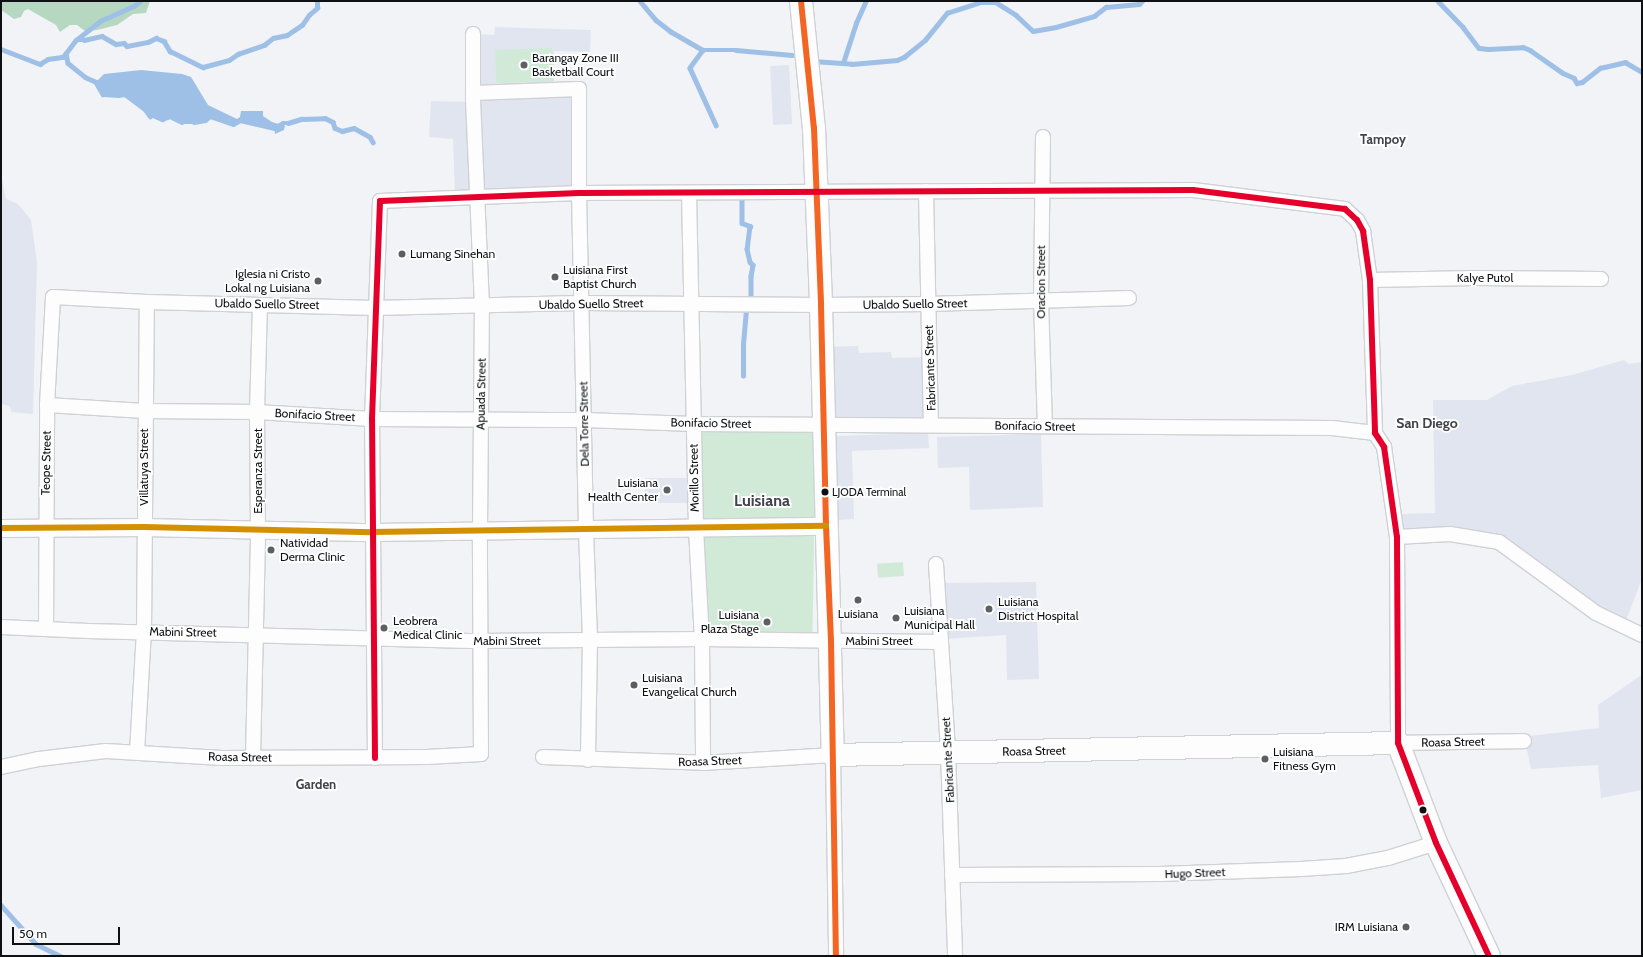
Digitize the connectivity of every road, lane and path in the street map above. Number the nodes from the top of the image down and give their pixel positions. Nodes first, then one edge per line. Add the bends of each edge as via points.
1 (801, 1) edge
2 (473, 34) dead end
3 (473, 93) junction
4 (1043, 137) dead end
5 (1041, 190) junction
6 (926, 191) junction
7 (579, 193) junction
8 (689, 193) junction
9 (816, 193) junction
10 (478, 197) junction
11 (1601, 279) dead end
12 (1370, 280) junction
13 (53, 297) joint
14 (1129, 298) dead end
15 (1040, 300) junction
16 (147, 302) junction
17 (582, 303) junction
18 (692, 303) junction
19 (928, 304) junction
20 (260, 305) junction
21 (821, 305) junction
22 (482, 306) junction
23 (375, 308) junction
24 (47, 405) junction
25 (145, 411) junction
26 (257, 412) junction
27 (372, 419) junction
28 (481, 419) junction
29 (585, 420) junction
30 (693, 424) junction
31 (824, 424) junction
32 (932, 424) junction
33 (1044, 426) junction
34 (1375, 433) junction
35 (826, 526) junction
36 (45, 527) junction
37 (144, 527) junction
38 (1, 528) edge
39 (258, 529) junction
40 (696, 529) junction
41 (480, 530) junction
42 (586, 530) junction
43 (372, 532) junction
44 (1397, 537) junction
45 (936, 564) dead end
46 (1, 627) edge
47 (46, 628) junction
48 (144, 632) junction
49 (254, 634) junction
50 (1642, 635) edge
51 (373, 639) junction
52 (702, 640) junction
53 (480, 641) junction
54 (590, 641) junction
55 (831, 641) junction
56 (940, 642) junction
57 (1524, 741) dead end
58 (1398, 743) junction
59 (137, 752) junction
60 (948, 752) junction
61 (480, 754) joint
62 (833, 755) junction
63 (543, 757) dead end
64 (253, 758) junction
65 (375, 758) junction
66 (588, 760) junction
67 (703, 764) junction
68 (1, 767) edge
69 (1436, 843) junction
70 (952, 875) junction
71 (836, 956) edge
72 (955, 956) edge
73 (1489, 956) edge

1 - 9 main road via 814,128
2 - 3 street, Apuada Street
3 - 7 street, Dela Torre Street via 579,89
3 - 10 street, Apuada Street
4 - 5 street, Oracion Street
5 - 6 street
5 - 12 street via 1193,190 1345,209 1357,220 1363,231
5 - 15 street, Oracion Street
6 - 9 street
6 - 19 street, Fabricante Street
7 - 8 street
7 - 10 street
7 - 17 street, Dela Torre Street
8 - 9 street
8 - 18 street, Morillo Street
9 - 21 main road
10 - 22 street, Apuada Street
10 - 23 street via 380,201
11 - 12 street, Kalye Putol
12 - 34 street
13 - 16 street, Ubaldo Suello Street
13 - 24 street, Teope Street
14 - 15 street, Ubaldo Suello Street
15 - 19 street, Ubaldo Suello Street
15 - 33 street, Oracion Street
16 - 20 street, Ubaldo Suello Street
16 - 25 street, Villatuya Street
17 - 18 street, Ubaldo Suello Street
17 - 22 street, Ubaldo Suello Street
17 - 29 street, Dela Torre Street
18 - 21 street, Ubaldo Suello Street
18 - 30 street, Morillo Street
19 - 21 street, Ubaldo Suello Street
19 - 32 street, Fabricante Street
20 - 23 street, Ubaldo Suello Street
20 - 26 street, Esperanza Street
21 - 31 main road
22 - 23 street, Ubaldo Suello Street
22 - 28 street, Apuada Street
23 - 27 street
24 - 25 street, Bonifacio Street
24 - 36 street, Teope Street
25 - 26 street, Bonifacio Street
25 - 37 street, Villatuya Street
26 - 27 street, Bonifacio Street
26 - 39 street, Esperanza Street
27 - 28 street, Bonifacio Street
27 - 43 street
28 - 29 street, Bonifacio Street
28 - 41 street, Apuada Street
29 - 30 street, Bonifacio Street
29 - 42 street, Dela Torre Street
30 - 31 street, Bonifacio Street
30 - 40 street, Morillo Street
31 - 32 street, Bonifacio Street
31 - 35 main road
32 - 33 street, Bonifacio Street
33 - 34 street, Bonifacio Street via 1332,428
34 - 44 street via 1384,447
35 - 40 street
35 - 55 main road
36 - 37 street
36 - 38 street
36 - 47 street, Teope Street
37 - 39 street
37 - 48 street, Villatuya Street
39 - 43 street
39 - 49 street, Esperanza Street
40 - 42 street
40 - 52 street, Morillo Street
41 - 42 street
41 - 43 street
41 - 53 street, Apuada Street
42 - 54 street, Dela Torre Street
43 - 51 street
44 - 50 street via 1450,534 1499,542 1596,613
44 - 58 street
45 - 56 street, Fabricante Street
46 - 47 street, Mabini Street
47 - 48 street, Mabini Street
48 - 49 street, Mabini Street
48 - 59 street, Villatuya Street
49 - 51 street, Mabini Street
49 - 64 street, Esperanza Street
51 - 53 street, Mabini Street
51 - 65 street
52 - 54 street, Mabini Street
52 - 55 street, Mabini Street
52 - 67 street, Morillo Street
53 - 54 street, Mabini Street
53 - 61 street, Apuada Street
54 - 66 street, Dela Torre Street
55 - 56 street, Mabini Street
55 - 62 main road
56 - 60 street, Fabricante Street
57 - 58 street, Roasa Street
58 - 60 main road, Roasa Street
58 - 69 main road
59 - 64 street, Roasa Street
59 - 68 street, Roasa Street via 81,753
60 - 62 main road, Roasa Street
60 - 70 street, Fabricante Street
61 - 65 street, Roasa Street
62 - 67 street, Roasa Street
62 - 71 street
63 - 66 street, Roasa Street
64 - 65 street, Roasa Street
66 - 67 street, Roasa Street
69 - 70 street, Hugo Street via 1346,866 1302,869 1160,874
69 - 73 main road
70 - 72 street, Fabricante Street

